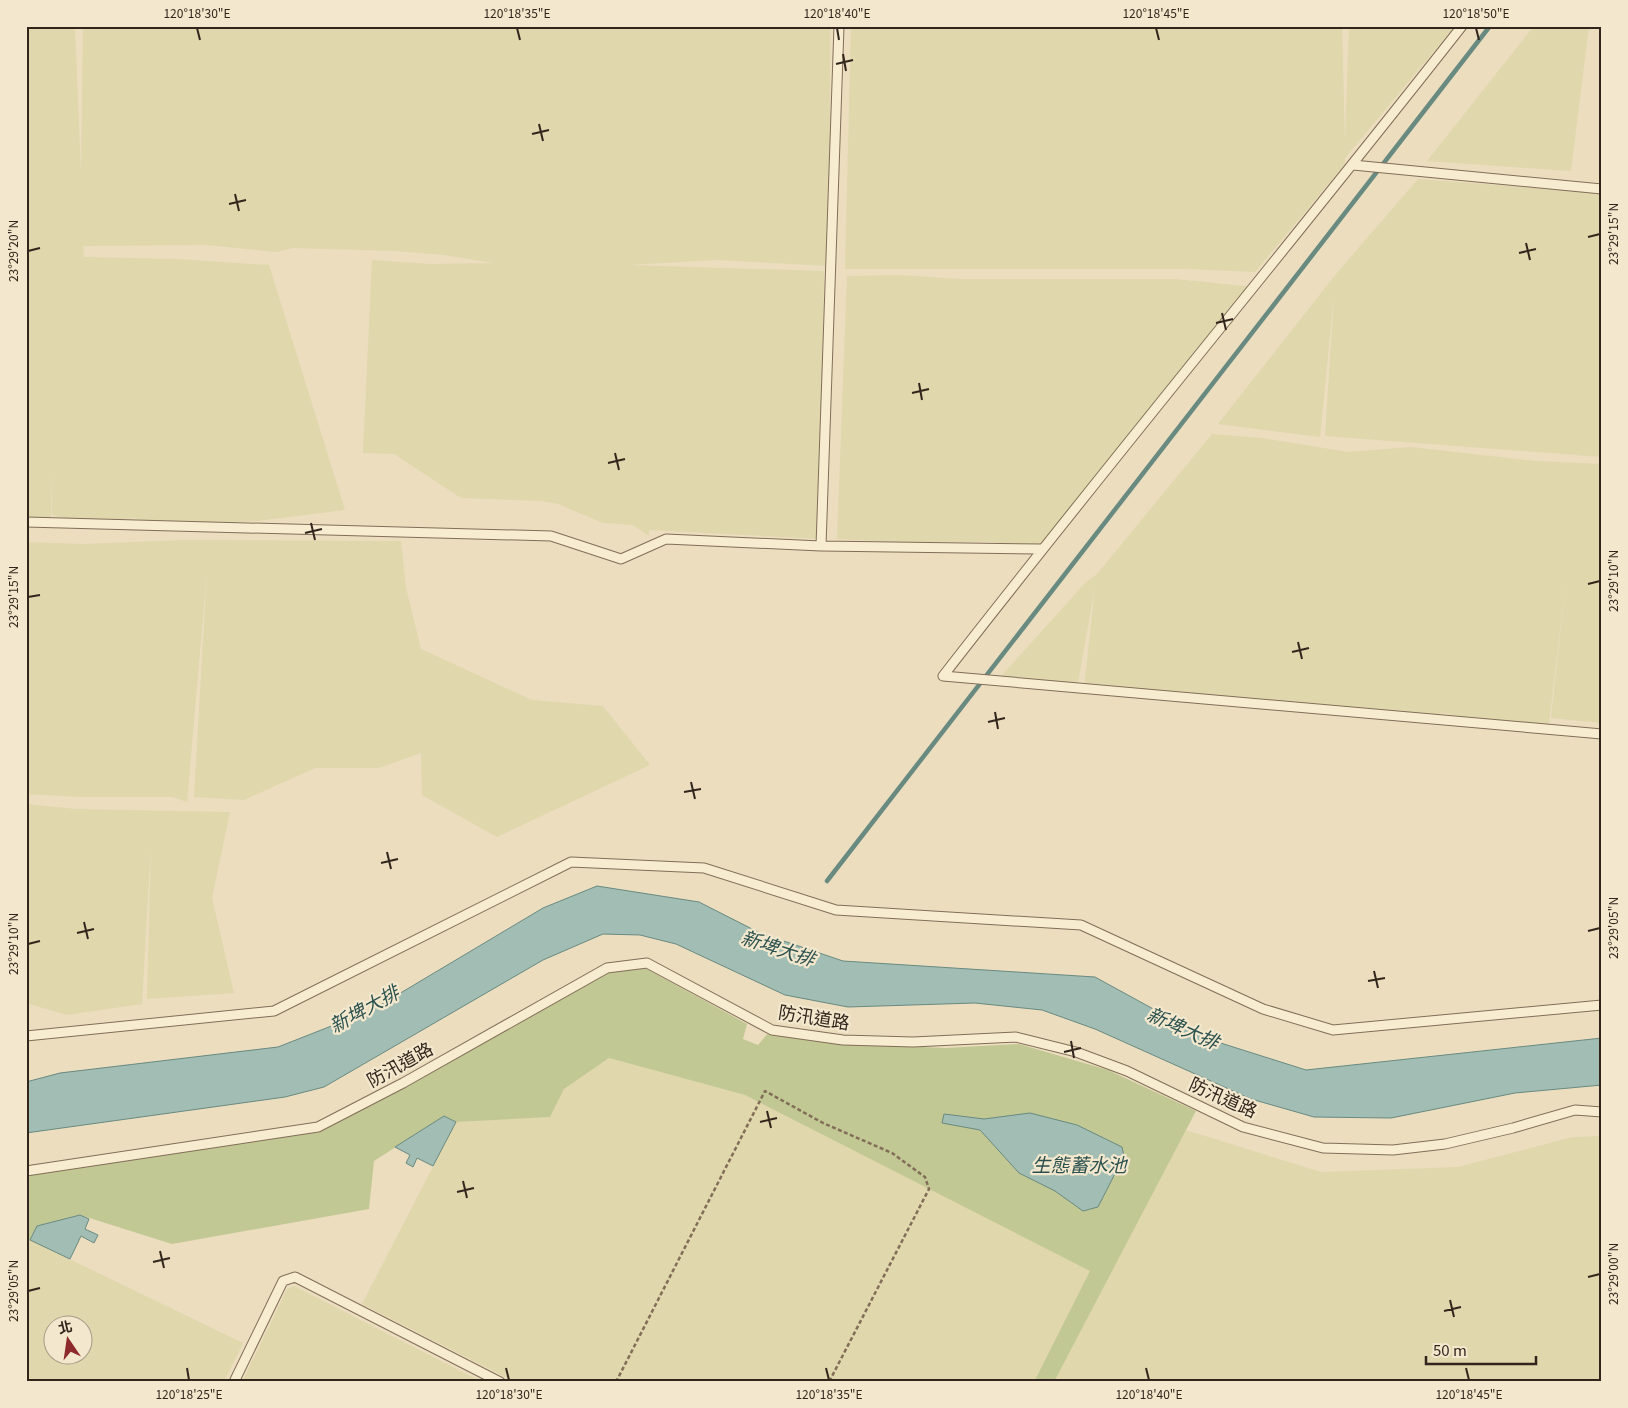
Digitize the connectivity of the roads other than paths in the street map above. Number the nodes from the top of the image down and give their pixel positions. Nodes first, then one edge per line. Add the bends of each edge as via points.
1 (839, 26) edge
2 (1462, 26) edge
3 (1353, 165) junction
4 (1602, 189) edge
5 (26, 522) edge
6 (821, 546) junction
7 (1042, 549) junction
8 (1602, 734) edge
9 (1602, 1005) edge
10 (26, 1036) edge
11 (1602, 1112) edge
12 (26, 1171) edge
13 (234, 1382) edge
14 (500, 1382) edge

1 - 6 lane
2 - 3 lane
3 - 4 lane
3 - 7 lane
5 - 6 lane via 551,536 621,559 666,539
6 - 7 lane
7 - 8 lane via 944,676
9 - 10 lane via 1333,1030 1263,1009 1081,925 836,910 704,868 571,862 274,1011
11 - 12 lane, 防汛道路 via 1575,1110 1446,1144 1393,1150 1323,1148 1243,1128 1127,1071 1076,1052 1016,1037 903,1042 843,1040 772,1030 647,963 607,968 404,1083 318,1127
13 - 14 lane via 283,1281 295,1277

